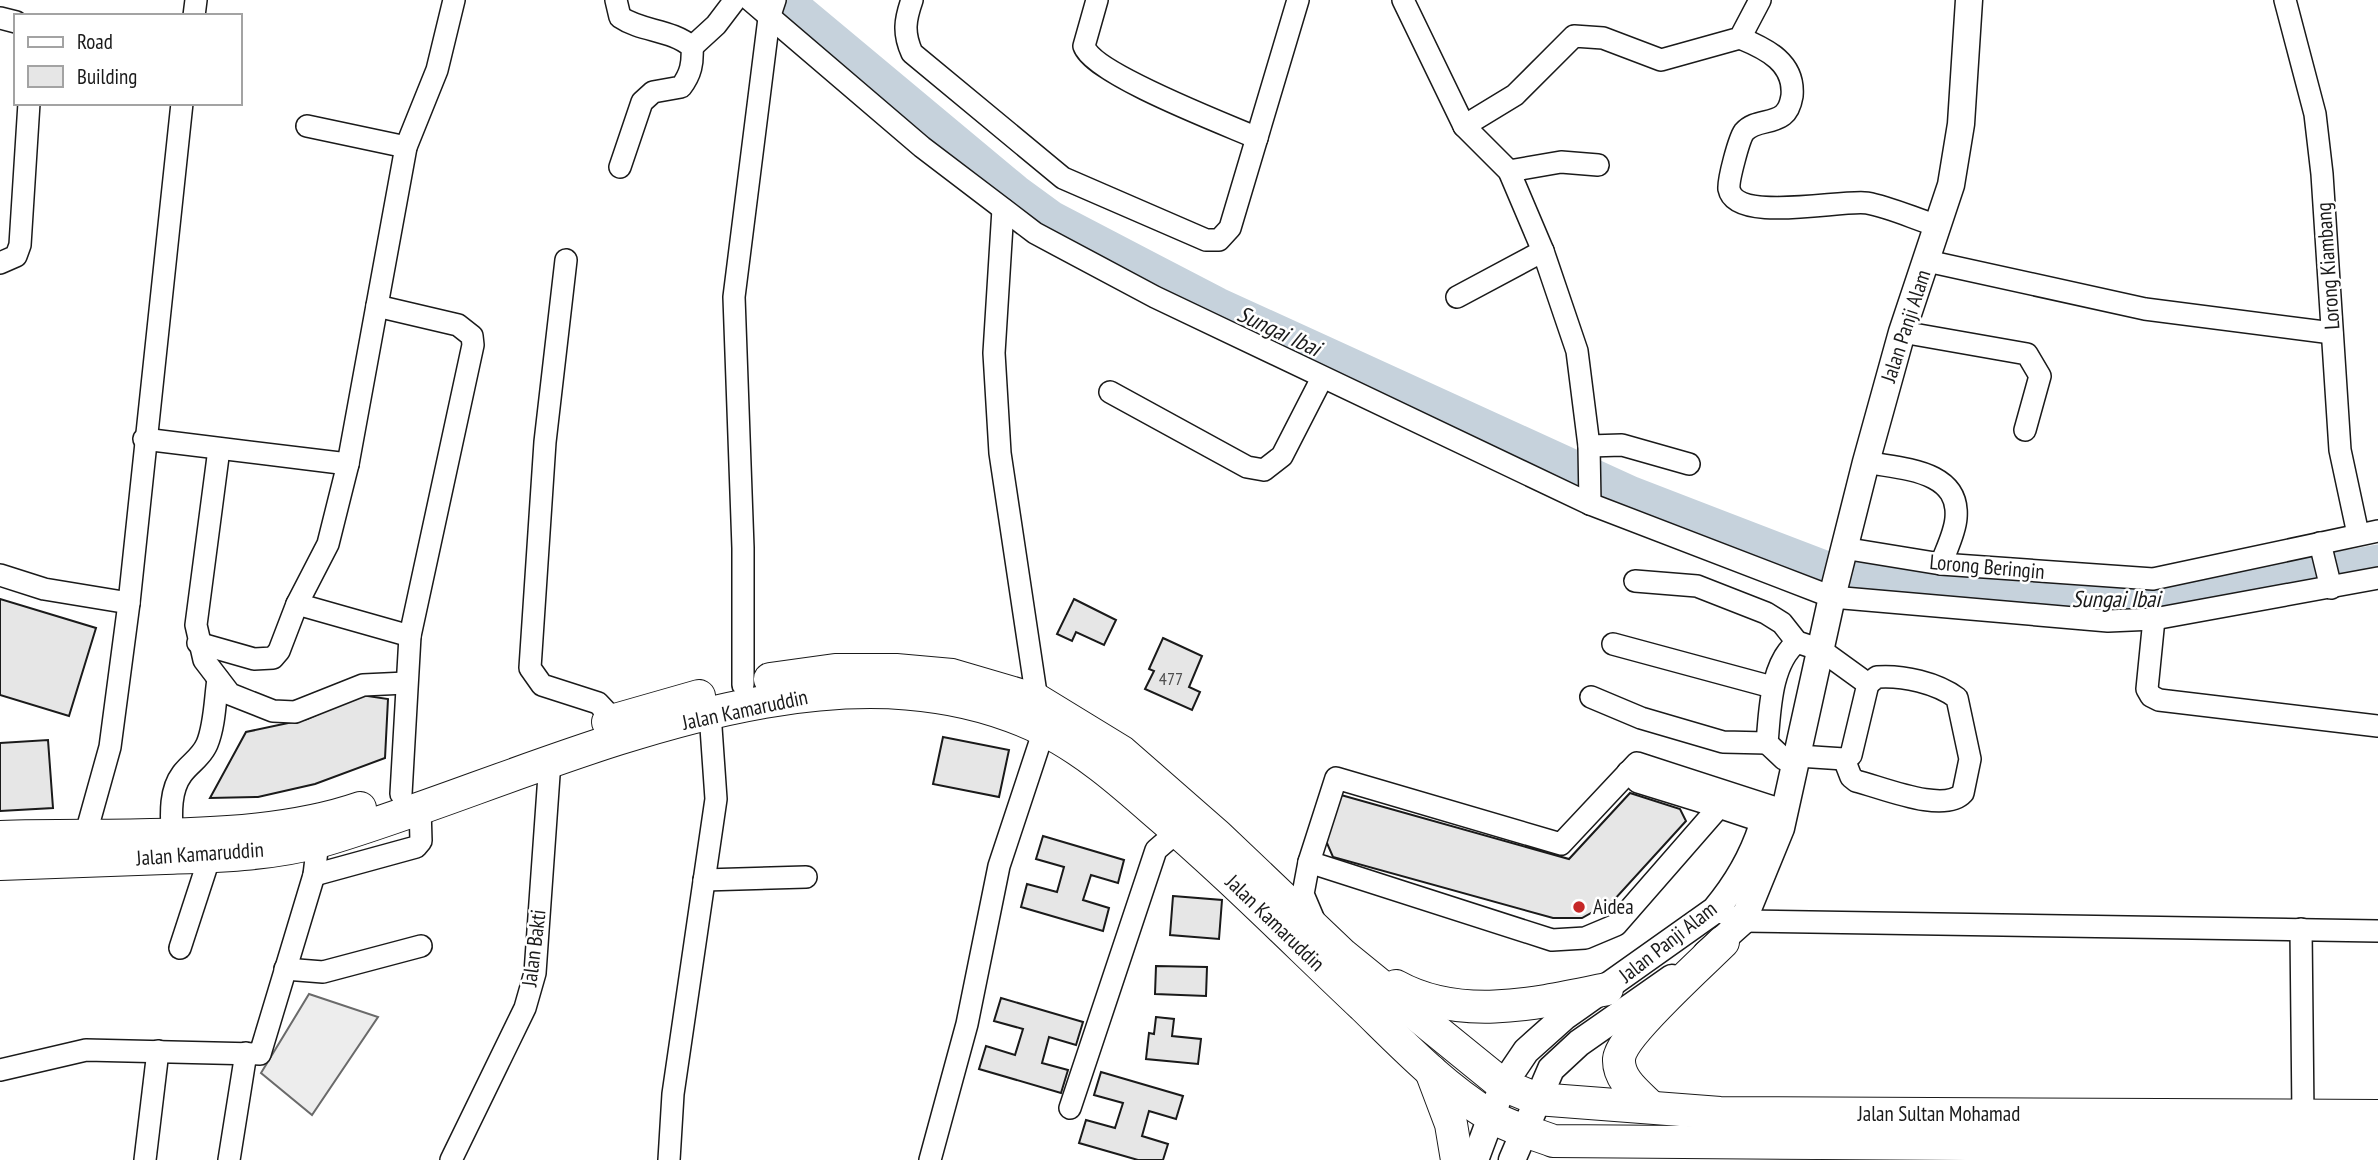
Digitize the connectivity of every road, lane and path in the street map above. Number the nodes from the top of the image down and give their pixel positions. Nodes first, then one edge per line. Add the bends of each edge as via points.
1 (454, 0) edge
2 (616, 0) edge
3 (735, 0) edge
4 (750, 0) edge
5 (912, 0) edge
6 (1097, 0) edge
7 (1298, 0) edge
8 (1403, 0) edge
9 (1760, 0) edge
10 (1969, 0) edge
11 (2285, 0) edge
12 (772, 12) edge
13 (1740, 38) junction
14 (692, 47) junction
15 (29, 105) edge
16 (182, 105) edge
17 (307, 126) dead end
18 (1464, 126) junction
19 (1257, 138) junction
20 (406, 147) junction
21 (1598, 165) dead end
22 (620, 167) dead end
23 (1509, 171) junction
24 (1003, 209) junction
25 (1938, 226) junction
26 (1542, 251) junction
27 (566, 260) dead end
28 (1927, 261) junction
29 (0, 263) edge
30 (1457, 297) dead end
31 (377, 306) junction
32 (1902, 332) junction
33 (2332, 333) junction
34 (1322, 378) junction
35 (1110, 392) dead end
36 (2025, 429) dead end
37 (144, 439) junction
38 (1590, 447) junction
39 (219, 449) junction
40 (1866, 462) junction
41 (348, 464) junction
42 (1689, 464) dead end
43 (1590, 503) junction
44 (2368, 532) edge
45 (1843, 548) junction
46 (2321, 549) junction
47 (1941, 564) junction
48 (0, 575) edge
49 (2378, 578) edge
50 (1635, 582) dead end
51 (2330, 584) junction
52 (1832, 597) junction
53 (129, 603) junction
54 (297, 604) junction
55 (2154, 619) junction
56 (410, 636) junction
57 (198, 643) junction
58 (1613, 644) dead end
59 (1809, 646) junction
60 (218, 679) junction
61 (406, 683) junction
62 (1868, 684) junction
63 (743, 685) junction
64 (1772, 687) junction
65 (1591, 697) dead end
66 (710, 713) junction
67 (1040, 715) junction
68 (614, 720) junction
69 (2378, 726) edge
70 (1783, 753) junction
71 (1844, 759) junction
72 (551, 761) junction
73 (1628, 772) junction
74 (410, 801) junction
75 (1719, 807) junction
76 (1775, 816) junction
77 (1178, 831) junction
78 (172, 832) junction
79 (86, 834) junction
80 (0, 837) edge
81 (318, 842) junction
82 (209, 856) junction
83 (1308, 862) junction
84 (0, 864) edge
85 (314, 875) junction
86 (806, 877) dead end
87 (704, 880) junction
88 (1715, 910) junction
89 (2301, 929) junction
90 (1733, 931) junction
91 (2378, 931) edge
92 (1320, 932) junction
93 (421, 946) dead end
94 (180, 948) dead end
95 (1343, 955) junction
96 (285, 969) junction
97 (1607, 989) junction
98 (158, 1051) junction
99 (246, 1053) junction
100 (0, 1070) edge
101 (1431, 1071) junction
102 (1503, 1085) junction
103 (1537, 1099) junction
104 (1651, 1107) junction
105 (1070, 1108) dead end
106 (2303, 1116) junction
107 (1491, 1117) junction
108 (1524, 1130) junction
109 (2062, 1140) edge
110 (1746, 1141) junction
111 (2376, 1142) edge
112 (145, 1160) edge
113 (229, 1160) edge
114 (451, 1160) edge
115 (669, 1160) edge
116 (930, 1160) edge
117 (1457, 1160) edge
118 (1475, 1160) edge
119 (1512, 1160) edge
120 (1586, 1160) edge

1 - 20 street via 437,70
2 - 14 street via 620,17 630,24 681,38
3 - 14 street
4 - 12 street
5 - 19 street via 905,21 906,38 924,66 1068,180 1206,240 1219,240 1230,228
6 - 19 street via 1084,46 1094,61 1151,92
7 - 19 street
8 - 18 street
9 - 13 street
10 - 25 main road, Jalan Panji Alam via 1961,124 1951,185
11 - 33 street, Lorong Kiambang via 2315,114
12 - 24 street via 922,147
12 - 63 street via 734,297
13 - 18 street via 1661,60 1603,38 1574,36 1515,95
13 - 25 street via 1765,48 1784,65 1793,82 1791,102 1783,116 1742,134 1728,186 1731,195 1740,202 1783,209 1868,203
14 - 22 street via 693,63 681,87 653,92 642,102
15 - 29 street via 20,245 16,256
16 - 37 street
17 - 20 street
18 - 23 street
20 - 31 street
21 - 23 street via 1561,162
23 - 26 street
24 - 34 street via 1035,233 1155,297
24 - 67 street via 994,353 1000,453
25 - 28 main road, Jalan Panji Alam
26 - 30 street
26 - 38 street via 1577,351
27 - 68 street via 545,442 530,668 542,685 598,704
28 - 32 main road, Jalan Panji Alam
28 - 33 street via 2146,309
31 - 41 street
31 - 56 street via 458,324 471,336 473,345
32 - 36 street via 2027,354 2040,376
32 - 40 main road, Jalan Panji Alam
33 - 44 street, Lorong Kiambang via 2340,450
34 - 35 street via 1282,456 1264,470 1247,467
34 - 43 street
37 - 39 street
37 - 53 street
38 - 42 street via 1622,444
38 - 43 street
39 - 41 street
39 - 57 street via 196,625
40 - 45 main road, Jalan Panji Alam
40 - 47 street via 1926,474 1942,481 1954,496 1956,519
41 - 54 street via 328,544
43 - 52 street
44 - 46 street, Lorong Beringin
45 - 47 street, Lorong Beringin
45 - 52 main road, Jalan Panji Alam
46 - 47 street, Lorong Beringin via 2153,579
46 - 51 street
48 - 53 street via 44,589
49 - 51 street
50 - 59 street via 1697,586 1766,613
51 - 55 street
52 - 55 street via 2108,621
52 - 59 main road, Jalan Panji Alam
53 - 79 street via 110,747
54 - 56 street
54 - 57 street via 273,658 254,659
55 - 69 street via 2147,689 2159,700
56 - 61 street
57 - 60 street
58 - 64 street
59 - 62 street
59 - 64 street via 1791,648
59 - 70 main road, Jalan Panji Alam
60 - 61 street via 230,694 273,711 295,712 363,685
60 - 78 street via 208,743 175,788
61 - 74 street
62 - 71 street via 1851,755
62 - 71 street via 1877,677 1905,680 1943,688 1957,698 1970,759 1963,793 1933,802 1856,781
63 - 67 highway, Jalan Kamaruddin via 835,670 952,675
63 - 68 highway, Jalan Kamaruddin
64 - 70 street
65 - 70 street via 1641,718 1723,742
66 - 67 highway, Jalan Kamaruddin via 789,696 874,691 933,694
66 - 72 highway, Jalan Kamaruddin
66 - 87 street via 716,799
67 - 77 highway, Jalan Kamaruddin
67 - 92 highway, Jalan Kamaruddin via 1122,752
67 - 116 street via 999,866 967,1024
68 - 74 highway, Jalan Kamaruddin
70 - 71 street
70 - 76 main road, Jalan Panji Alam
72 - 74 highway, Jalan Kamaruddin
72 - 114 street, Jalan Bakti via 535,973 525,1008
73 - 75 street via 1638,782
73 - 76 street via 1637,763
73 - 83 street via 1561,844 1336,778
74 - 78 highway, Jalan Kamaruddin via 237,832
74 - 81 highway, Jalan Kamaruddin
74 - 85 street via 421,841 416,847
75 - 76 street
75 - 83 street via 1616,925 1585,938 1552,940
76 - 88 main road, Jalan Panji Alam
76 - 90 main road, Jalan Panji Alam
77 - 101 highway, Jalan Kamaruddin
77 - 105 street via 1156,850
78 - 79 highway, Jalan Kamaruddin
79 - 80 highway, Jalan Kamaruddin
81 - 82 highway, Jalan Kamaruddin
81 - 85 street
82 - 84 highway, Jalan Kamaruddin
82 - 94 street
83 - 92 street via 1303,894
85 - 96 street
86 - 87 street
87 - 115 street via 673,1094
88 - 90 street
88 - 97 main road, Jalan Panji Alam
89 - 90 street
89 - 91 street
89 - 106 street
90 - 103 main road, Jalan Panji Alam via 1579,1044 1551,1069
90 - 104 highway via 1628,1037 1619,1059 1627,1085
92 - 95 highway, Jalan Kamaruddin
93 - 96 street via 323,972
95 - 97 highway via 1400,988 1435,1001 1493,1008
95 - 102 highway, Jalan Kamaruddin
96 - 99 street via 260,1054
97 - 102 main road, Jalan Panji Alam via 1563,1017 1525,1051
98 - 99 street
98 - 100 street via 86,1050
98 - 112 street
99 - 113 street
101 - 107 highway, Jalan Kamaruddin
101 - 117 highway via 1451,1124
102 - 103 highway, Jalan Sultan Mohamad
102 - 107 main road, Jalan Panji Alam
103 - 104 highway, Jalan Sultan Mohamad
103 - 108 main road, Jalan Panji Alam
104 - 109 highway, Jalan Sultan Mohamad
106 - 109 highway, Jalan Sultan Mohamad
106 - 111 highway, Jalan Sultan Mohamad
107 - 108 highway, Jalan Kamaruddin
107 - 118 main road, Jalan Panji Alam
108 - 110 highway, Jalan Sultan Mohamad via 1553,1140
108 - 119 main road, Jalan Panji Alam
109 - 110 highway, Jalan Sultan Mohamad
109 - 111 highway, Jalan Sultan Mohamad
110 - 120 highway

